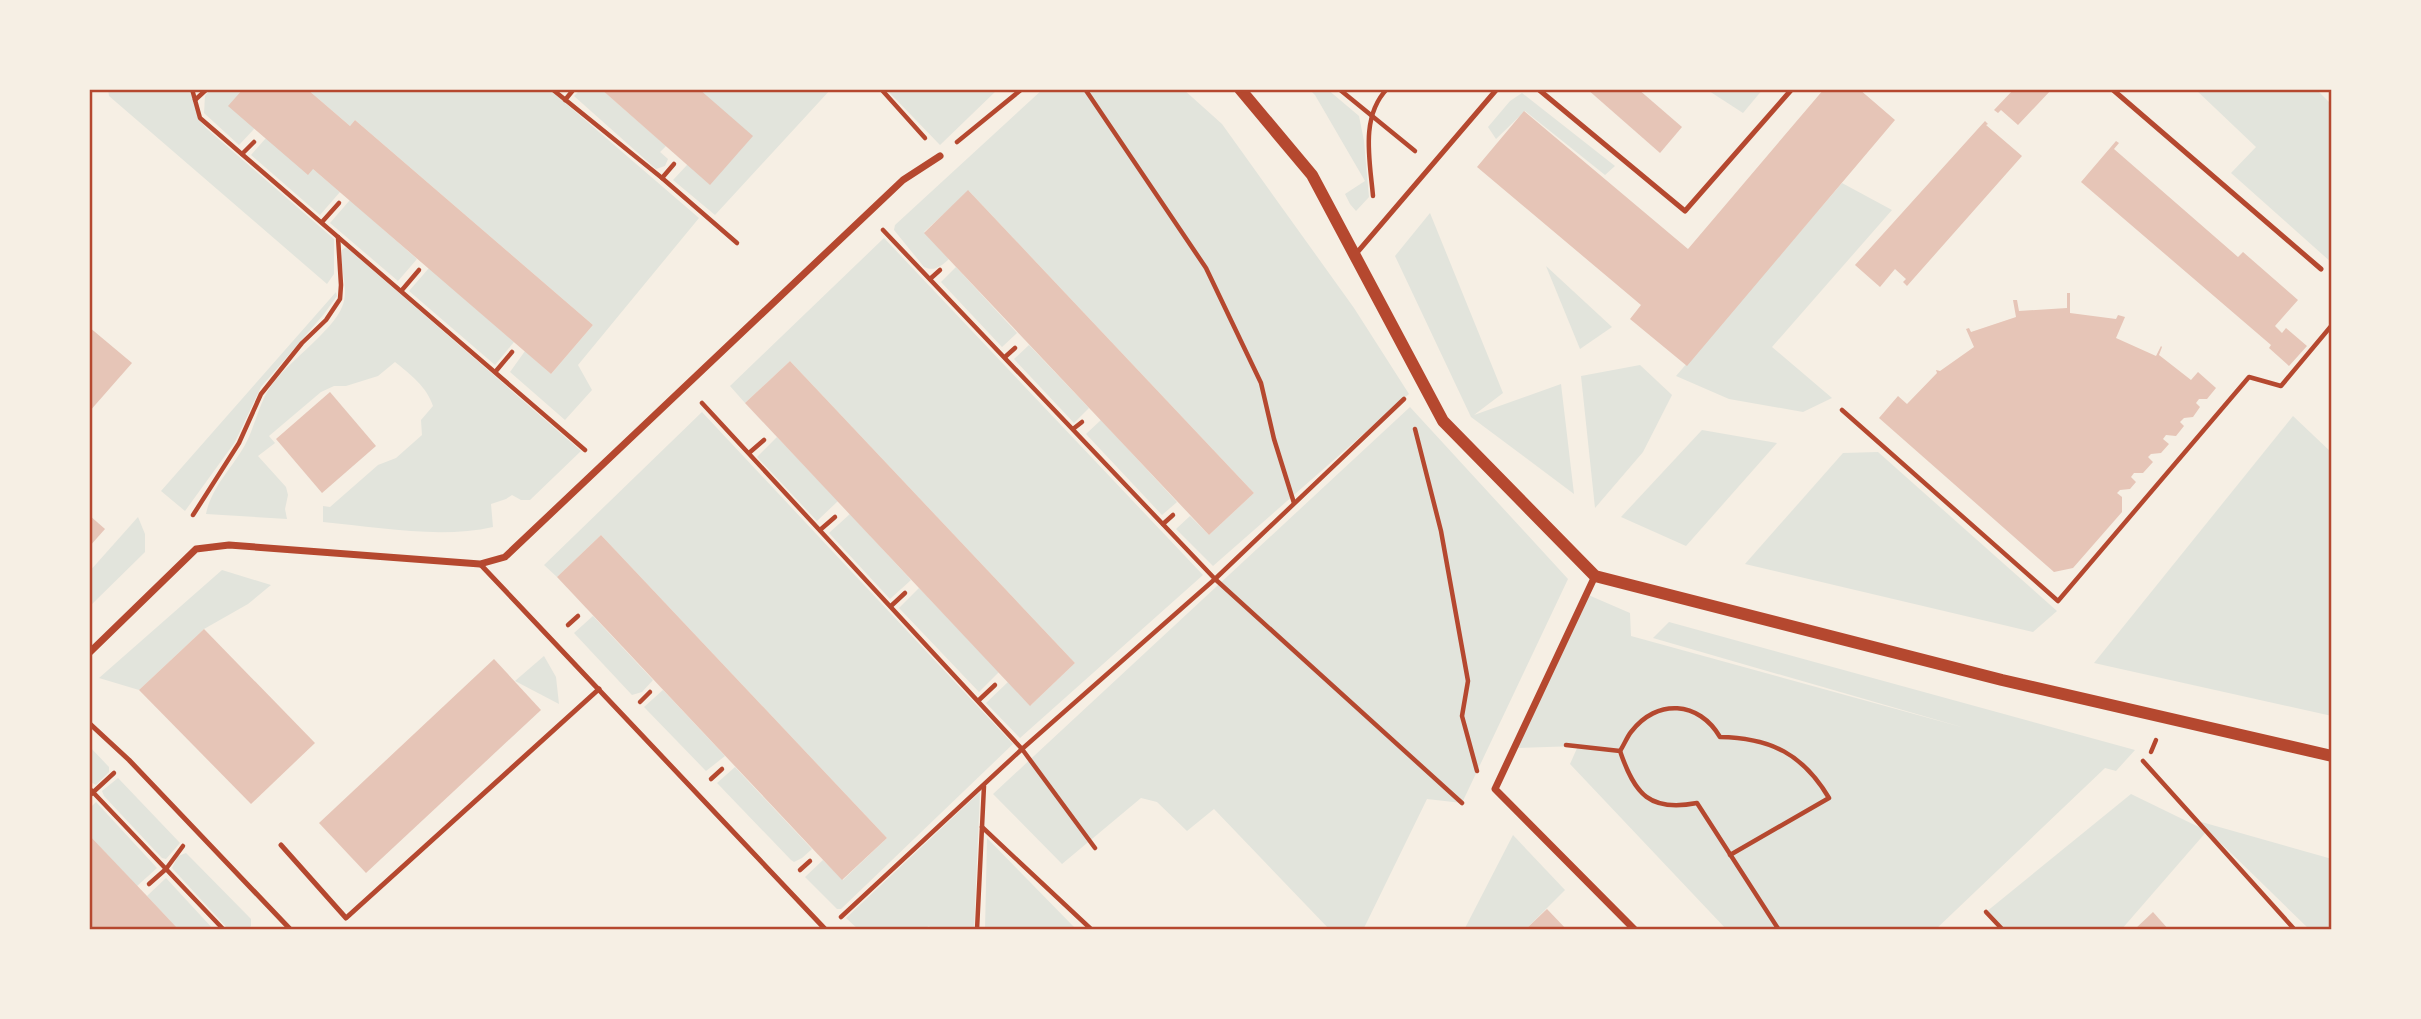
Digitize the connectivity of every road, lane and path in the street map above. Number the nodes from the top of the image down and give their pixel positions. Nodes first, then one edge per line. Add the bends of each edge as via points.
1 (192, 89) edge
2 (207, 89) edge
3 (552, 89) edge
4 (574, 89) edge
5 (881, 89) edge
6 (1022, 89) edge
7 (1085, 89) edge
8 (1240, 89) edge
9 (1339, 89) edge
10 (1387, 89) edge
11 (1497, 89) edge
12 (1538, 89) edge
13 (1792, 89) edge
14 (2112, 89) edge
15 (195, 100) junction
16 (565, 100) junction
17 (1372, 116) junction
18 (254, 142) dead end
19 (242, 154) junction
20 (940, 156) junction
21 (1437, 162) junction
22 (674, 164) dead end
23 (662, 178) junction
24 (1373, 196) dead end
25 (339, 203) dead end
26 (323, 222) junction
27 (883, 229) dead end
28 (338, 236) junction
29 (737, 243) dead end
30 (1355, 255) junction
31 (2321, 269) dead end
32 (419, 270) dead end
33 (940, 270) dead end
34 (930, 279) junction
35 (402, 290) junction
36 (2332, 325) edge
37 (1016, 348) dead end
38 (512, 352) dead end
39 (1004, 357) junction
40 (496, 371) junction
41 (701, 402) dead end
42 (1410, 407) dead end
43 (1842, 410) dead end
44 (1413, 420) dead end
45 (1082, 422) dead end
46 (1073, 429) junction
47 (764, 440) dead end
48 (749, 453) junction
49 (577, 459) dead end
50 (1295, 503) junction
51 (193, 515) dead end
52 (1173, 515) dead end
53 (835, 517) dead end
54 (1163, 524) junction
55 (820, 530) junction
56 (480, 564) junction
57 (1595, 576) junction
58 (1215, 579) junction
59 (905, 593) dead end
60 (891, 606) junction
61 (89, 653) edge
62 (995, 685) dead end
63 (598, 689) junction
64 (979, 700) junction
65 (89, 723) edge
66 (1566, 745) dead end
67 (1022, 750) junction
68 (1620, 751) junction
69 (2332, 756) edge
70 (2143, 761) dead end
71 (1477, 771) dead end
72 (984, 785) junction
73 (91, 792) edge
74 (1462, 803) dead end
75 (982, 827) junction
76 (281, 845) dead end
77 (1095, 848) dead end
78 (1730, 855) junction
79 (166, 869) junction
80 (149, 884) dead end
81 (1986, 912) dead end
82 (835, 922) dead end
83 (224, 930) edge
84 (291, 930) edge
85 (826, 930) edge
86 (977, 930) edge
87 (1091, 930) edge
88 (1635, 930) edge
89 (1779, 930) edge
90 (2003, 930) edge
91 (2295, 930) edge

1 - 15 path
2 - 15 path
3 - 16 path
4 - 16 path
5 - 20 path
6 - 20 path
7 - 50 path via 1206,268 1261,383
8 - 30 street via 1312,175
9 - 17 path
10 - 17 path
11 - 21 lane
12 - 13 lane via 1685,211
14 - 31 lane
15 - 19 path via 200,118
16 - 23 path
17 - 21 path via 1423,158
17 - 24 path
18 - 19 path
19 - 26 path
20 - 56 street via 903,180 505,557
21 - 30 lane
22 - 23 path
23 - 29 path
25 - 26 path
26 - 28 path
27 - 34 path
28 - 35 path
28 - 51 path via 340,299 261,394 239,443
30 - 57 street via 1443,421
32 - 35 path
33 - 34 path
34 - 39 path
35 - 40 path
36 - 43 path via 2281,386 2249,377 2058,601
37 - 39 path
38 - 40 path
39 - 46 path
40 - 49 path via 586,450
41 - 48 path
42 - 50 path via 1409,394
44 - 71 path via 1441,531 1468,681 1462,716
45 - 46 path
46 - 54 path
47 - 48 path
48 - 55 path
50 - 58 path
52 - 54 path
53 - 55 path
54 - 58 path
55 - 60 path
56 - 61 street via 229,545 196,549
56 - 63 lane
57 - 69 street via 2002,680
57 - 88 street via 1495,789
58 - 67 path
58 - 74 path
59 - 60 path
60 - 64 path
62 - 64 path
63 - 76 lane via 346,918
63 - 85 lane
64 - 67 path
65 - 84 lane
66 - 68 path
67 - 72 path
67 - 77 path
68 - 78 path via 1639,790 1657,804 1678,807 1697,803
68 - 78 path via 1632,731 1653,713 1679,707 1699,713 1720,737 1762,741 1801,762 1829,798
70 - 91 path
72 - 75 path
72 - 82 path
73 - 79 path
75 - 86 path
75 - 87 path
78 - 89 path
79 - 80 path
79 - 83 path
81 - 90 path

